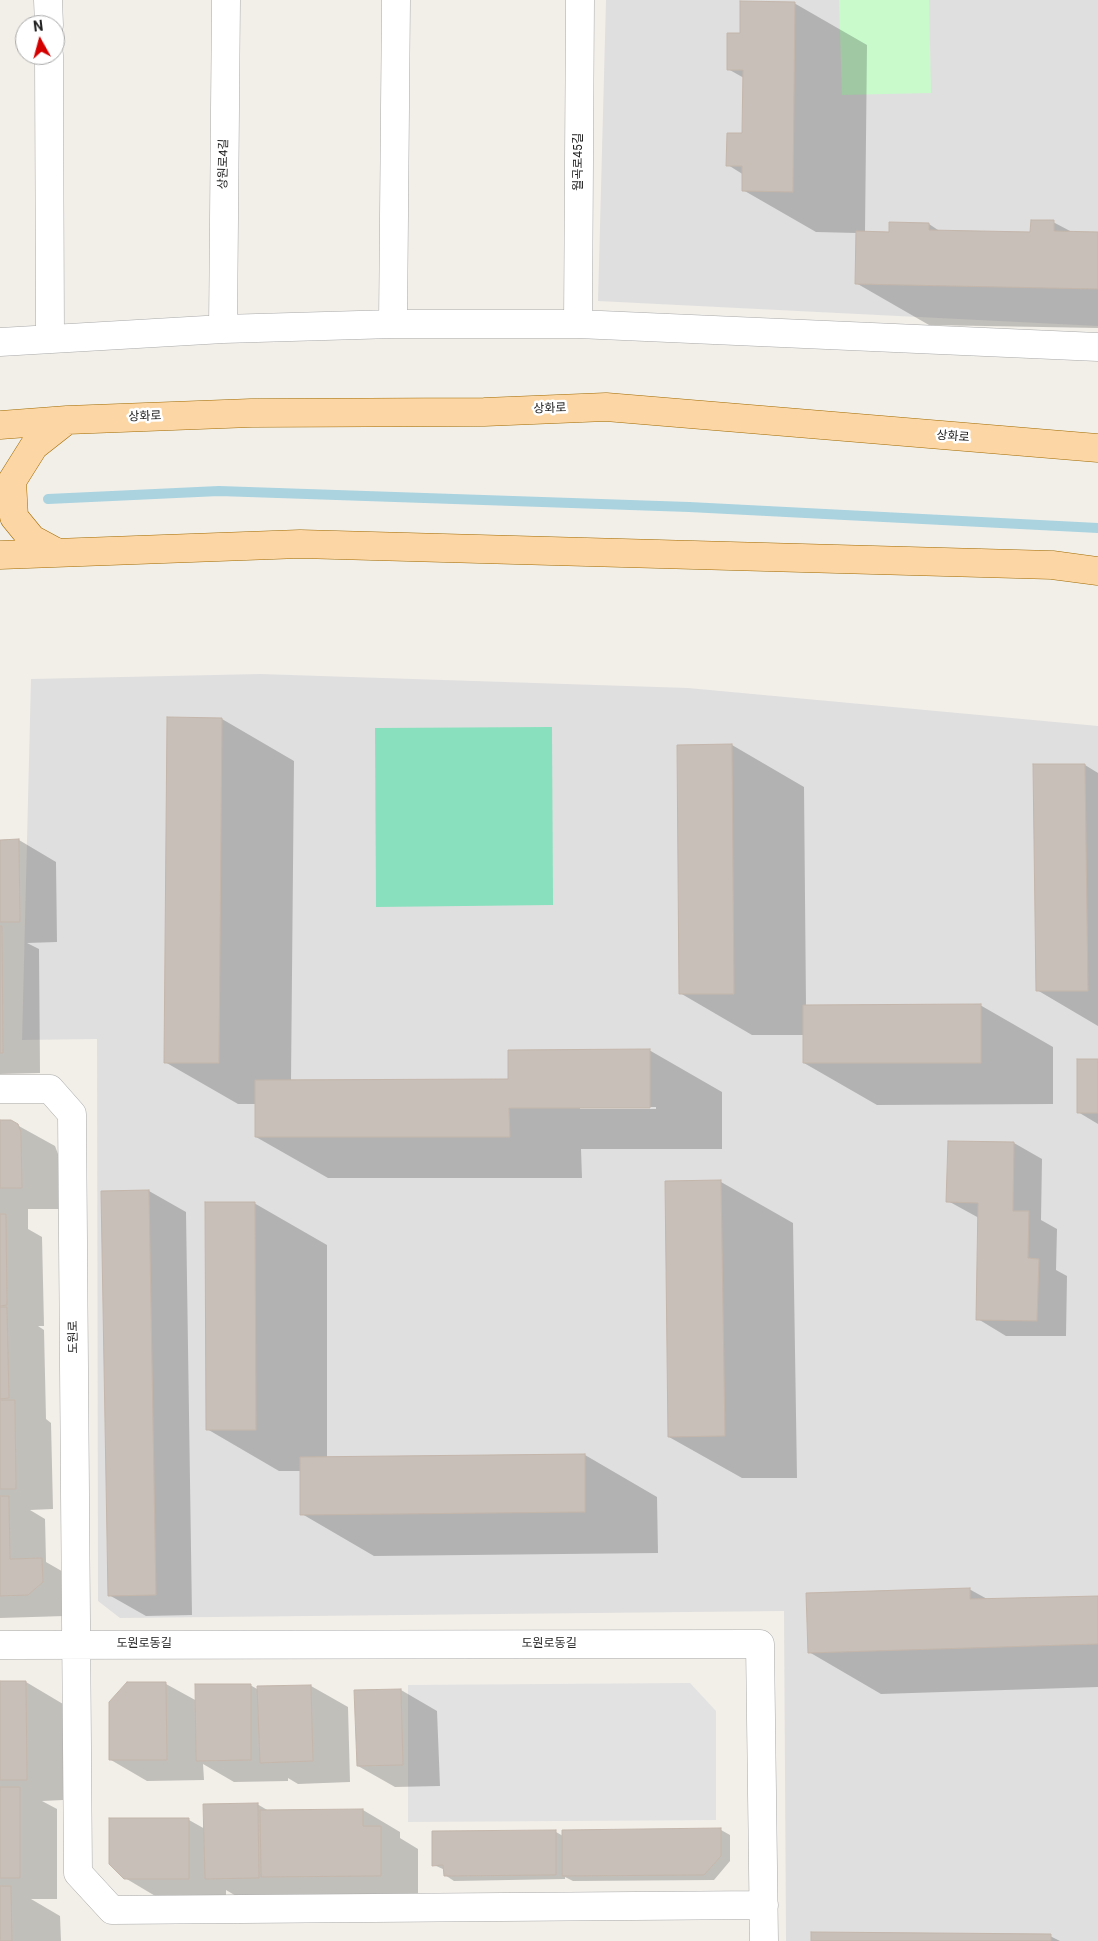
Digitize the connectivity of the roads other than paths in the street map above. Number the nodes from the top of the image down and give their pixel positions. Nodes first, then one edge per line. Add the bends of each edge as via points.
1 (48, 0) edge
2 (226, 0) edge
3 (396, 0) edge
4 (580, 0) edge
5 (48, 15) edge
6 (49, 65) edge
7 (393, 324) junction
8 (578, 324) junction
9 (223, 329) junction
10 (50, 339) junction
11 (0, 342) edge
12 (1098, 346) edge
13 (67, 420) junction
14 (0, 425) edge
15 (1098, 448) edge
16 (58, 553) junction
17 (0, 555) edge
18 (1098, 570) edge
19 (0, 1089) edge
20 (77, 1644) junction
21 (0, 1645) edge
22 (764, 1905) junction
23 (764, 1941) edge

1 - 5 street
2 - 9 street, 상원로4길
3 - 7 street
4 - 8 street, 월곡로45길
6 - 10 street
7 - 8 street
7 - 9 street
8 - 12 street
9 - 10 street
10 - 11 street
13 - 14 main road, 상화로
13 - 15 main road, 상화로 via 251,413 484,412 606,406
13 - 16 main road via 34,446 12,481 14,517 32,539
16 - 17 main road
16 - 18 main road via 300,544
19 - 20 street, 도원로 via 50,1089 72,1114
20 - 21 street, 도원로동길
20 - 22 street via 78,1873 112,1910
20 - 22 street, 도원로동길 via 760,1644
22 - 23 street, 도원로동길

